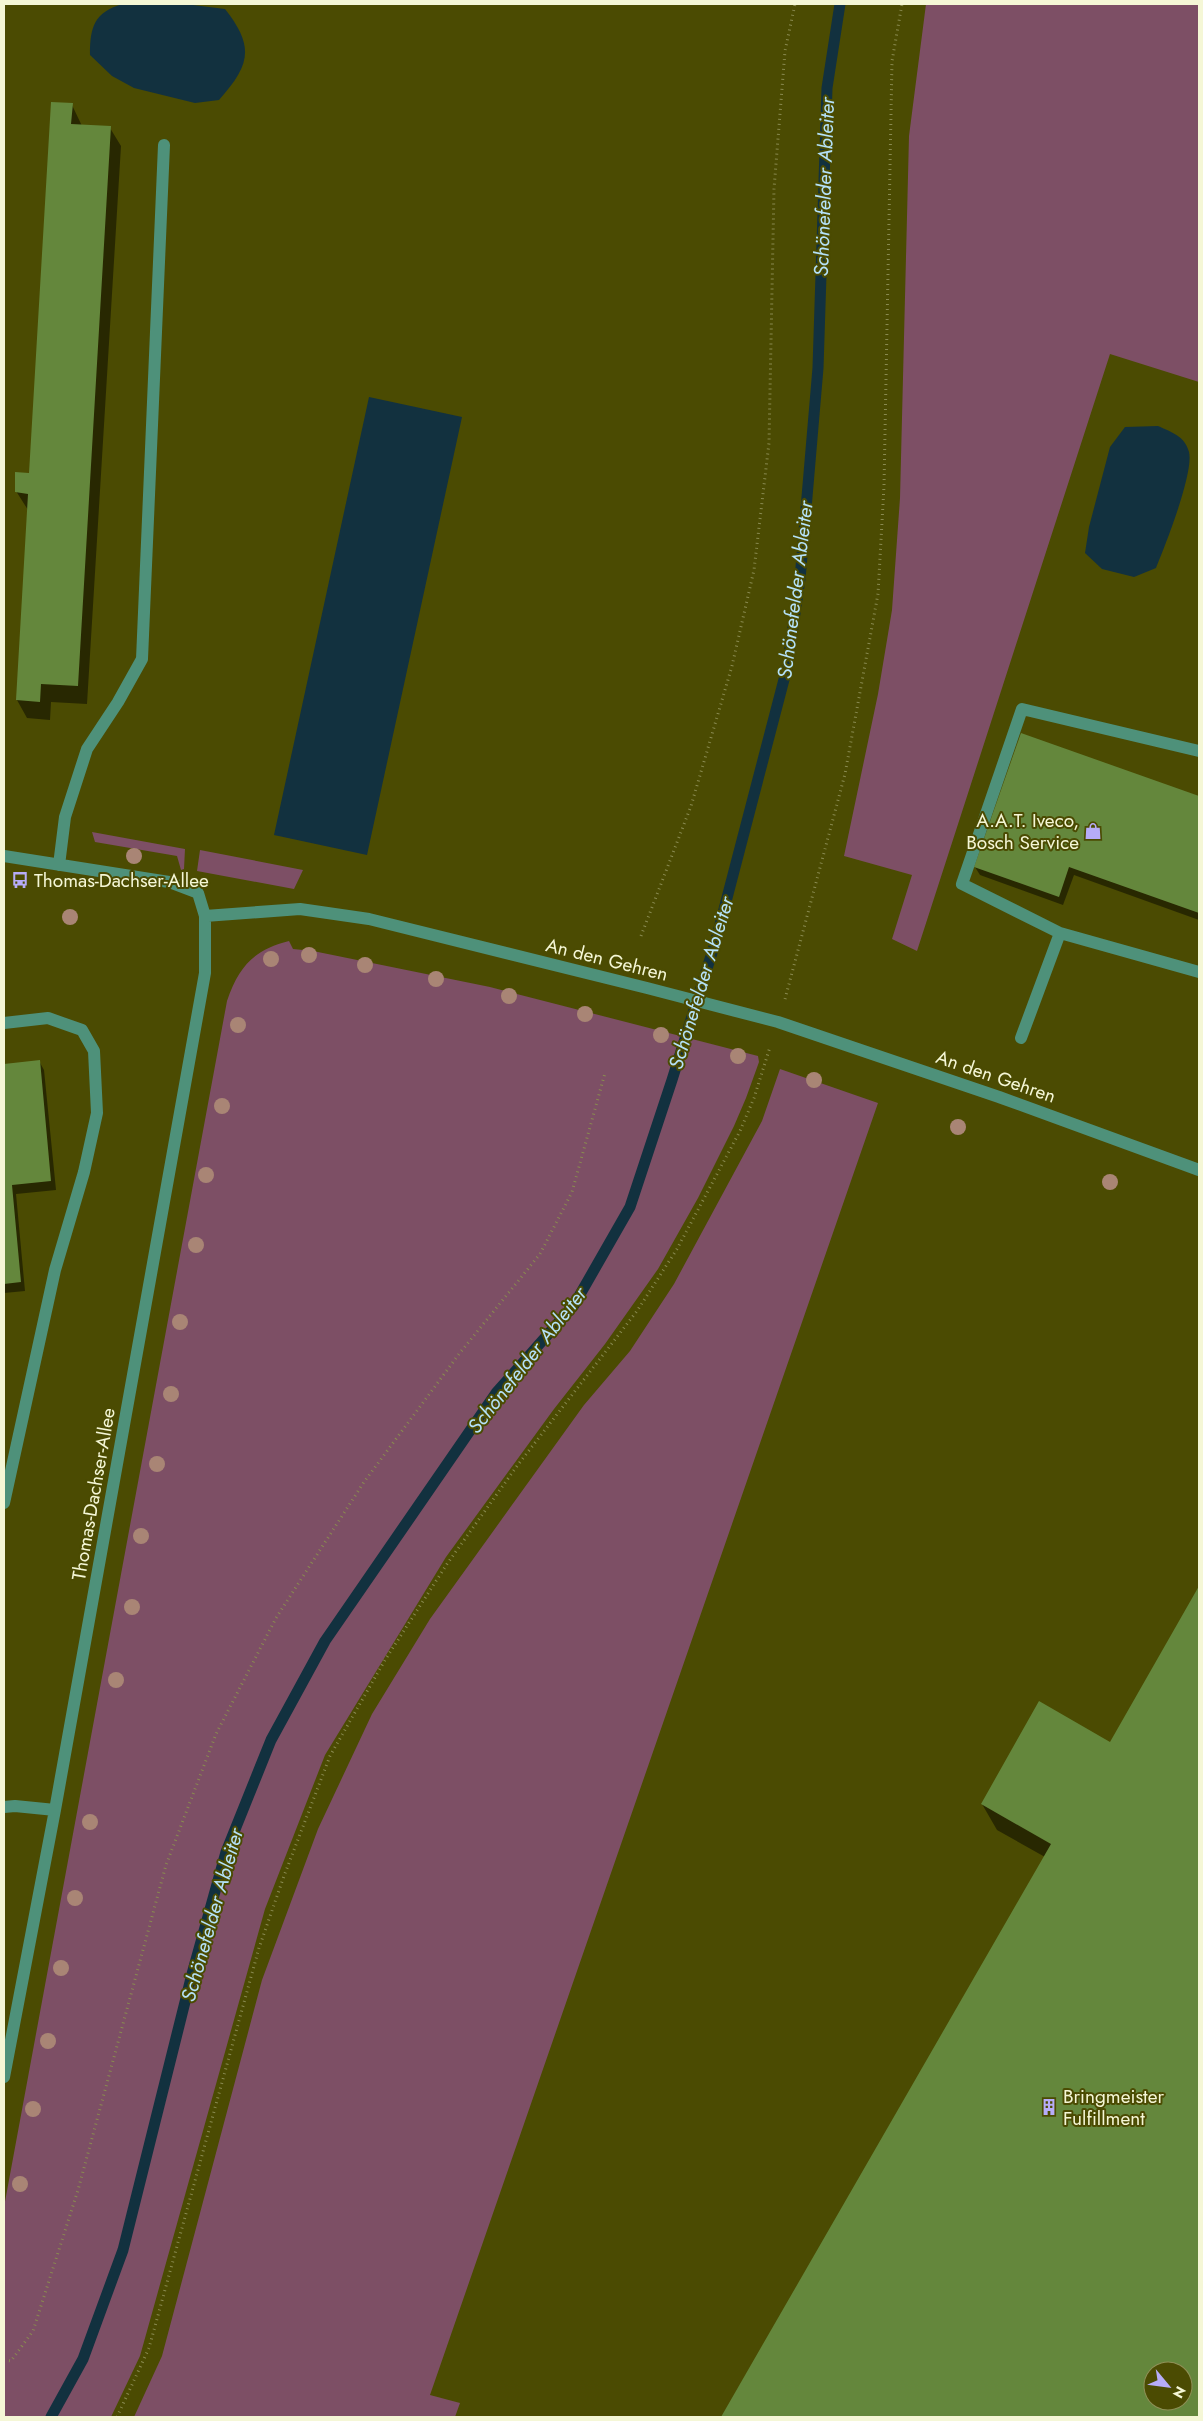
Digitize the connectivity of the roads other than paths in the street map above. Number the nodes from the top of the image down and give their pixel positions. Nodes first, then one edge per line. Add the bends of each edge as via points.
1 (164, 145) dead end
2 (1199, 751) edge
3 (4, 856) edge
4 (59, 865) junction
5 (206, 916) junction
6 (1060, 933) junction
7 (1199, 972) edge
8 (4, 1022) edge
9 (1021, 1038) dead end
10 (1199, 1170) edge
11 (4, 1503) edge
12 (4, 1807) edge
13 (55, 1810) junction
14 (4, 2078) edge

1 - 4 street via 142,659 87,749 65,817
2 - 6 street via 1022,709 962,884
3 - 4 street
4 - 5 street via 169,882 198,893
5 - 10 street, An den Gehren via 300,909 369,919 647,988 778,1022 1043,1112
5 - 13 street, Thomas-Dachser-Allee via 205,973
6 - 7 street
6 - 9 street
8 - 11 street via 48,1018 82,1030 94,1051 98,1113 55,1270
12 - 13 street
13 - 14 street, Thomas-Dachser-Allee

